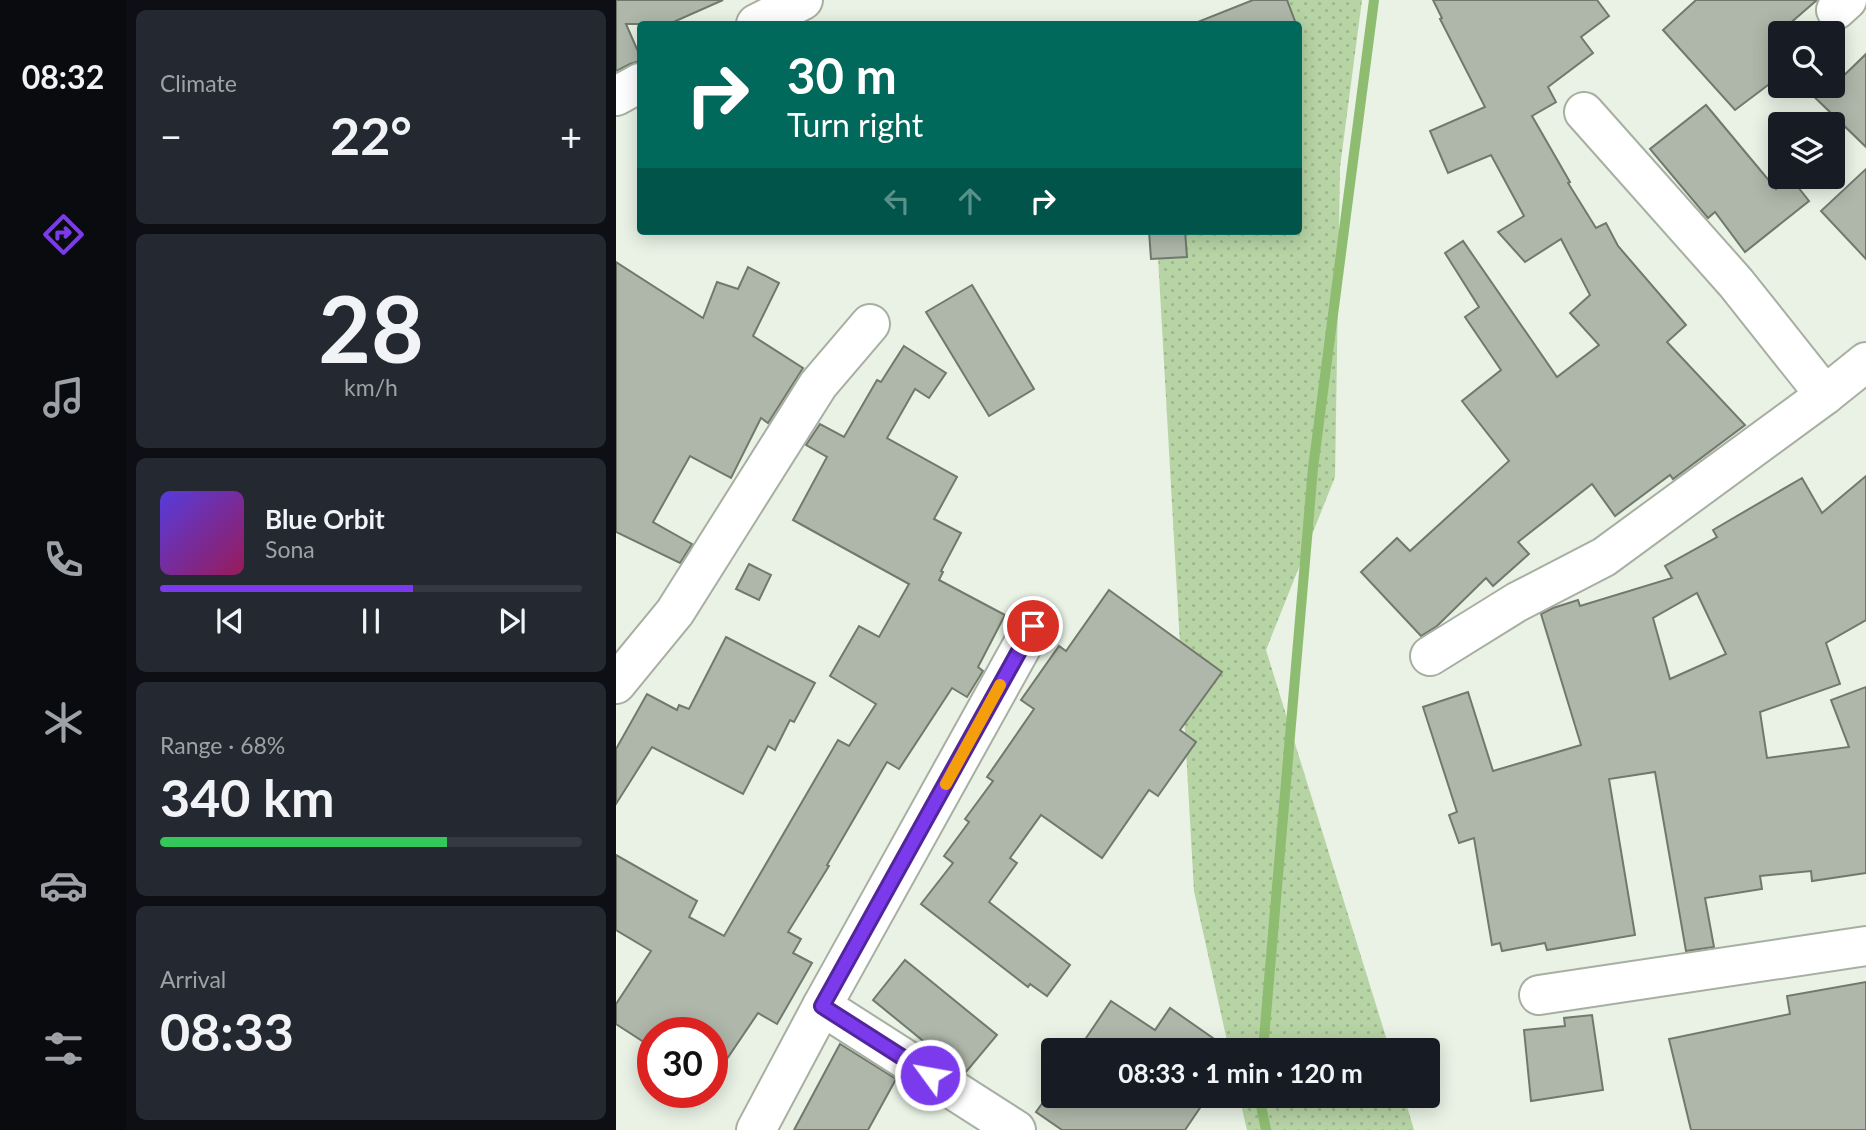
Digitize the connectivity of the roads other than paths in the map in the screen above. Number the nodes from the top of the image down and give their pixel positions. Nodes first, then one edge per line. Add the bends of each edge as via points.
1 (803, 0) edge
2 (762, 21) edge
3 (637, 85) edge
4 (616, 96) edge
5 (1584, 112) dead end
6 (870, 324) dead end
7 (1866, 362) edge
8 (1825, 395) junction
9 (1033, 626) dead end
10 (1430, 656) dead end
11 (616, 684) edge
12 (1866, 946) edge
13 (1538, 995) dead end
14 (822, 1006) junction
15 (756, 1130) edge
16 (1016, 1130) edge

1 - 2 street
3 - 4 street
5 - 8 street via 1736,283
6 - 11 street via 818,385 675,612
7 - 8 street
8 - 10 street via 1604,557 1517,602
9 - 14 street
12 - 13 street
14 - 15 street
14 - 16 street

